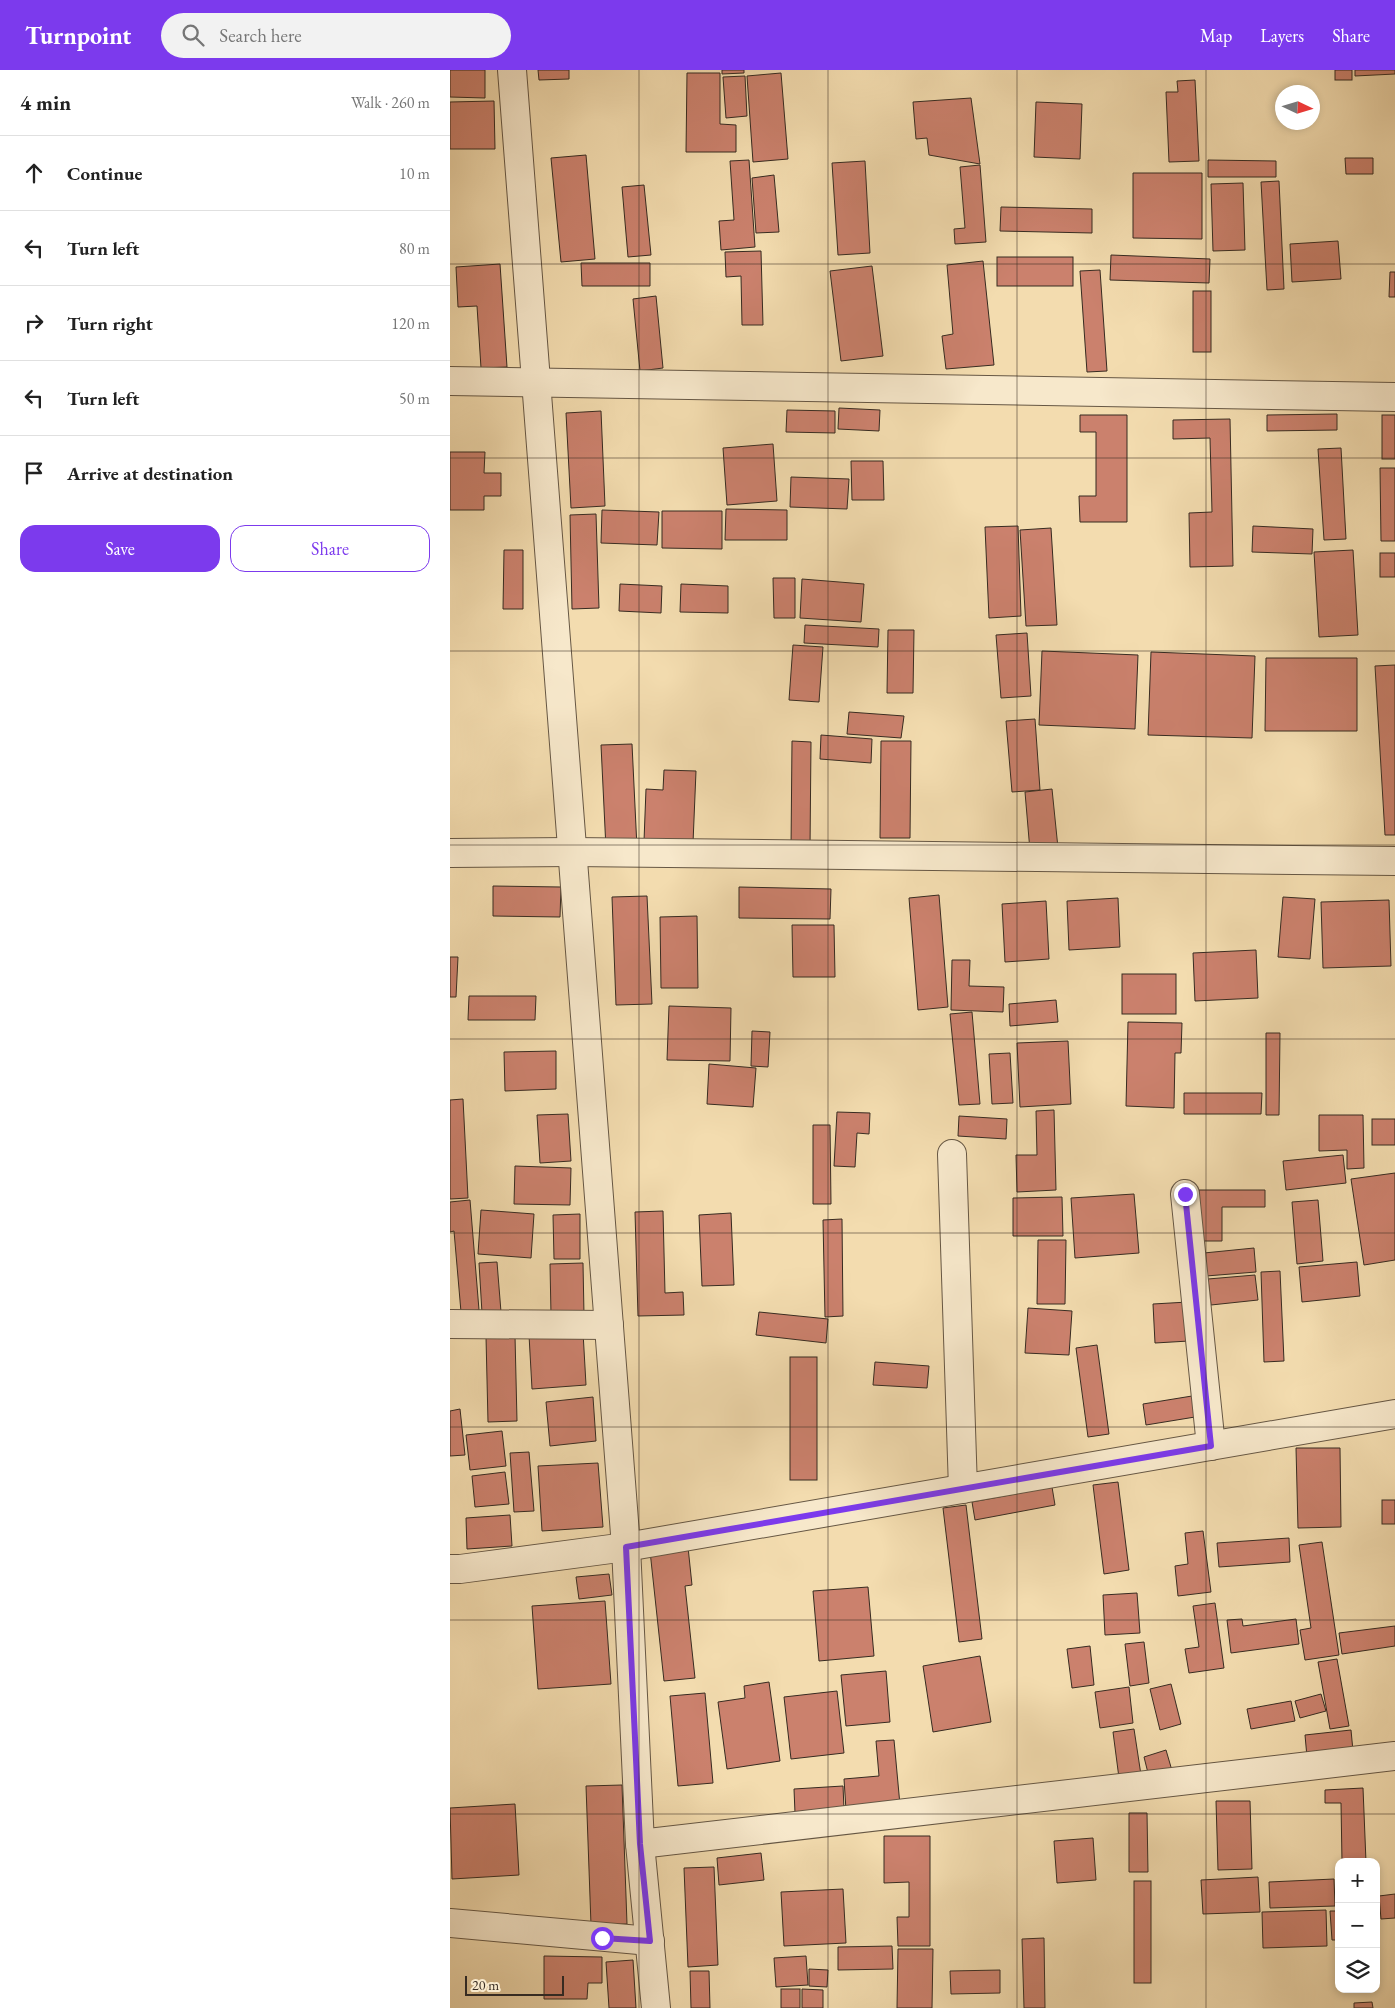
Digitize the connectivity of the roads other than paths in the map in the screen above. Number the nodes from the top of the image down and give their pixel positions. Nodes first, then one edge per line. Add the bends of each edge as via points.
1 (512, 70) edge
2 (450, 381) edge
3 (536, 382) junction
4 (1395, 397) edge
5 (572, 852) junction
6 (450, 853) edge
7 (1395, 861) edge
8 (952, 1154) dead end
9 (1185, 1194) dead end
10 (450, 1324) edge
11 (609, 1325) junction
12 (1395, 1414) edge
13 (1211, 1446) junction
14 (963, 1489) junction
15 (626, 1547) junction
16 (453, 1563) edge
17 (1395, 1756) edge
18 (640, 1844) junction
19 (450, 1923) edge
20 (650, 1941) junction
21 (656, 2008) edge

1 - 3 street
2 - 3 street
3 - 4 street
3 - 5 street
5 - 6 street
5 - 7 street
5 - 11 street
8 - 14 street
9 - 13 street
10 - 11 street
11 - 15 street
12 - 13 street
13 - 14 street
14 - 15 street
15 - 16 street
15 - 18 street
17 - 18 street
18 - 20 street
19 - 20 street
20 - 21 street

